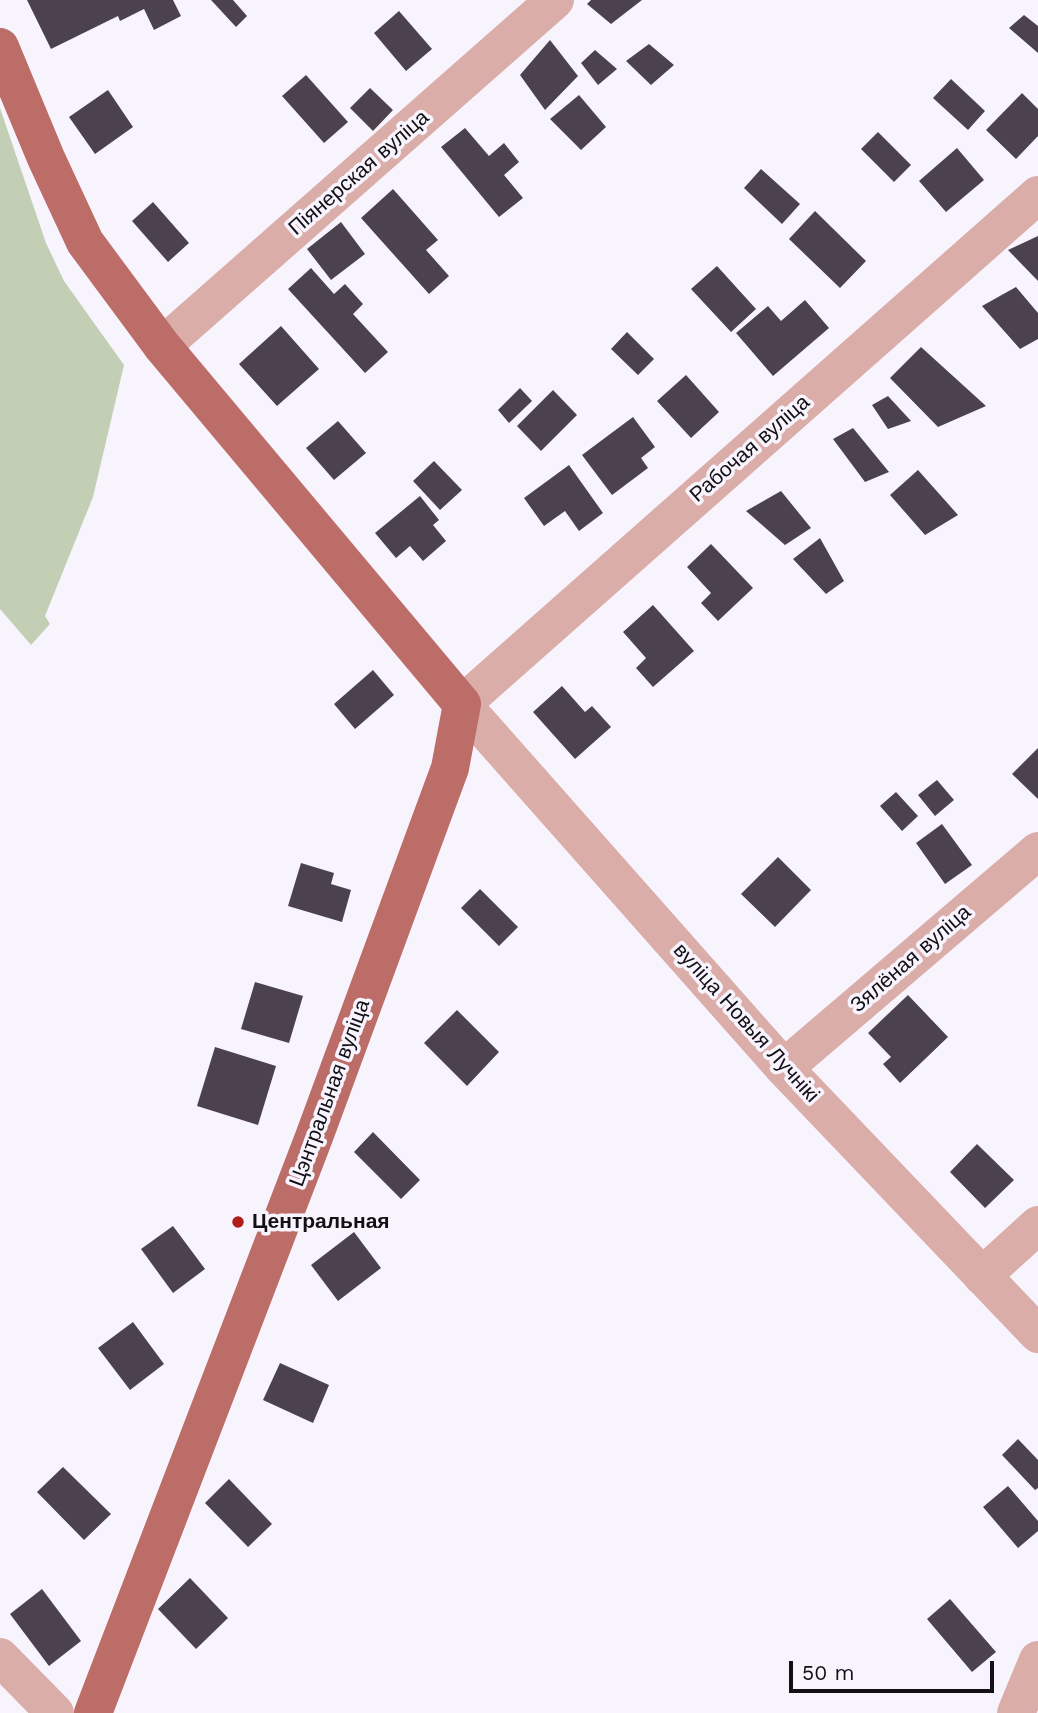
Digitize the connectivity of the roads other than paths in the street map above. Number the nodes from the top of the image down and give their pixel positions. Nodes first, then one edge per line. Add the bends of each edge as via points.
1 (555, 0) edge
2 (0, 47) edge
3 (1038, 195) edge
4 (162, 346) junction
5 (462, 704) junction
6 (1038, 851) edge
7 (784, 1068) junction
8 (1038, 1226) edge
9 (982, 1276) junction
10 (1038, 1334) edge
11 (0, 1657) edge
12 (1038, 1660) edge
13 (55, 1713) edge
14 (93, 1713) edge
15 (1016, 1713) edge

1 - 4 street, Піянерская вуліца
2 - 4 main road via 85,242
3 - 5 street, Рабочая вуліца
4 - 5 main road
5 - 7 street, вуліца Новыя Лучнікі
5 - 14 main road, Цэнтральная вуліца via 450,768
6 - 7 street, Зялёная вуліца
7 - 9 street, вуліца Новыя Лучнікі
8 - 9 street
9 - 10 street, вуліца Новыя Лучнікі
11 - 13 street
12 - 15 street

